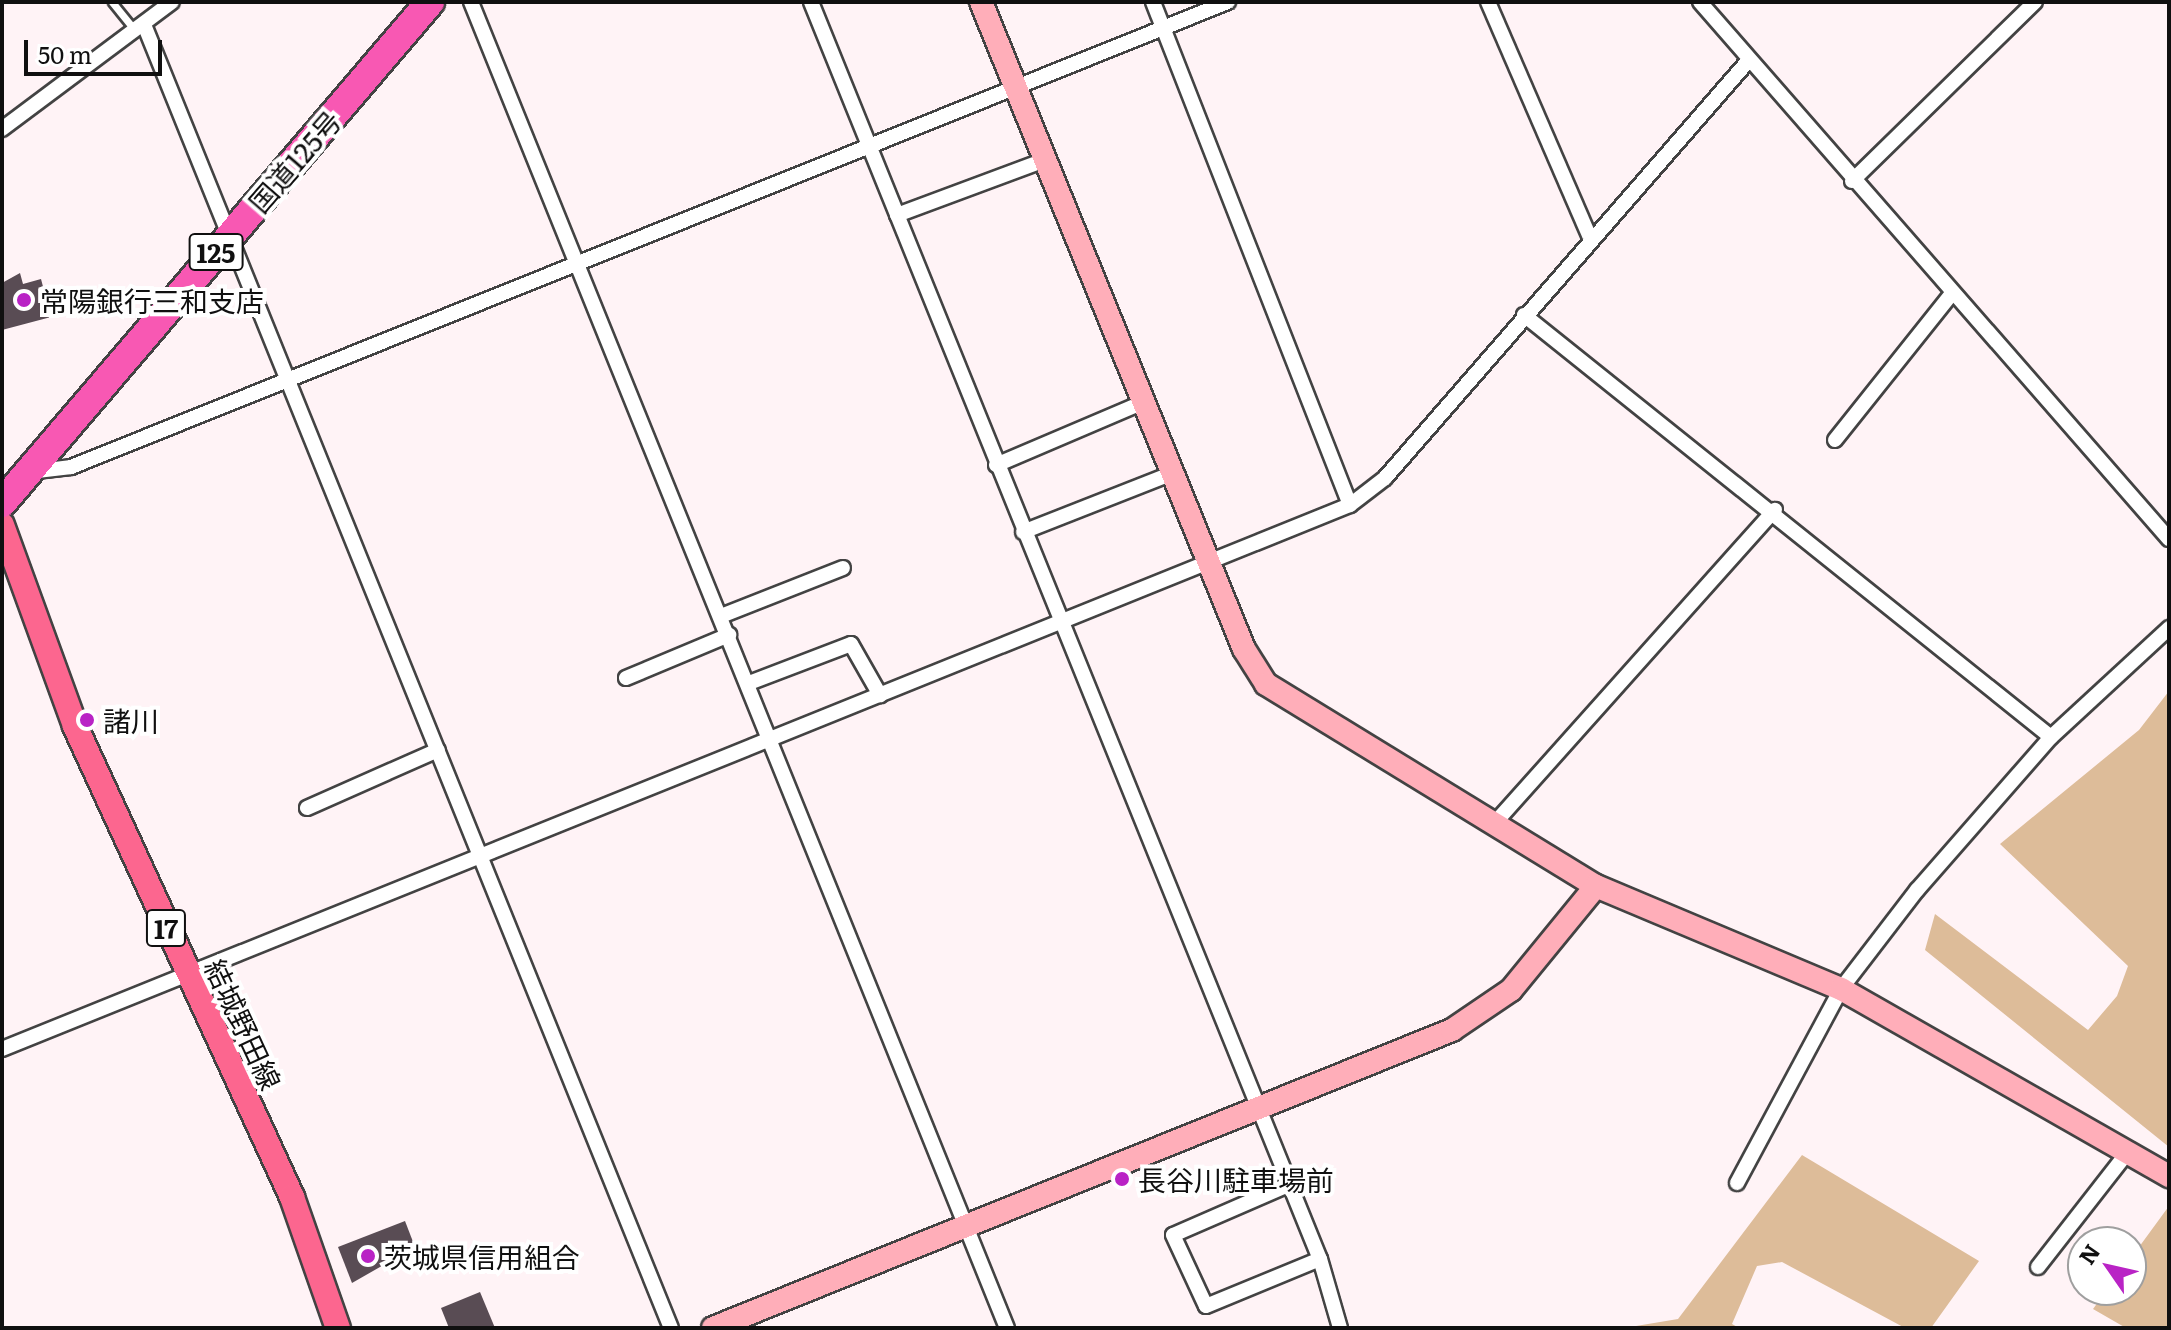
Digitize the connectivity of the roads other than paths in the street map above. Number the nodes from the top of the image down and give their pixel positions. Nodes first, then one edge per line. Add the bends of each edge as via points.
1 (112, 2) edge
2 (172, 2) edge
3 (430, 2) edge
4 (471, 2) edge
5 (811, 2) edge
6 (981, 2) edge
7 (1153, 2) edge
8 (1228, 2) edge
9 (1488, 2) edge
10 (1700, 2) edge
11 (2035, 2) edge
12 (1163, 27) junction
13 (141, 30) junction
14 (1749, 60) junction
15 (1016, 90) junction
16 (2, 129) edge
17 (870, 147) junction
18 (1045, 160) junction
19 (1852, 181) junction
20 (897, 215) junction
21 (1589, 235) junction
22 (229, 236) junction
23 (577, 263) junction
24 (1950, 296) junction
25 (1524, 315) junction
26 (291, 379) junction
27 (1144, 402) junction
28 (1835, 440) dead end
29 (996, 465) junction
30 (29, 472) junction
31 (1173, 473) junction
32 (2, 503) edge
33 (1350, 505) junction
34 (1775, 510) junction
35 (2, 525) edge
36 (1023, 532) junction
37 (2169, 539) edge
38 (1207, 561) junction
39 (843, 568) dead end
40 (721, 616) junction
41 (1059, 622) junction
42 (2169, 628) edge
43 (729, 635) junction
44 (626, 678) dead end
45 (749, 683) junction
46 (880, 695) junction
47 (2051, 737) junction
48 (772, 740) junction
49 (438, 750) junction
50 (307, 808) dead end
51 (1493, 825) junction
52 (479, 853) junction
53 (1596, 886) junction
54 (186, 972) junction
55 (1841, 989) junction
56 (2, 1049) edge
57 (1259, 1110) junction
58 (2128, 1152) junction
59 (2169, 1176) edge
60 (1737, 1183) dead end
61 (1288, 1185) junction
62 (968, 1227) junction
63 (1320, 1259) junction
64 (2038, 1267) dead end
65 (338, 1328) edge
66 (671, 1328) edge
67 (713, 1328) edge
68 (1007, 1328) edge
69 (1340, 1328) edge

1 - 13 lane
2 - 13 street
3 - 22 highway, 国道125号 / 125
4 - 23 street
5 - 17 street
6 - 15 street
7 - 12 street
8 - 12 street
9 - 21 street
10 - 14 street
11 - 19 street
12 - 15 street
12 - 33 street
13 - 16 street
13 - 22 street
14 - 19 street
14 - 21 street
15 - 17 street
15 - 18 street
17 - 20 street
17 - 23 street
18 - 20 street
18 - 27 street
19 - 24 street
20 - 29 street
21 - 25 street
22 - 26 street
22 - 30 highway, 国道125号 / 125
23 - 26 street
23 - 40 street
24 - 28 street
24 - 37 street
25 - 33 street via 1385,478
25 - 34 street
26 - 30 street via 71,467
26 - 49 street
27 - 29 street
27 - 31 street
29 - 36 street
30 - 32 highway, 国道125号 / 125
31 - 36 street
31 - 38 street
33 - 38 street
34 - 47 street
34 - 51 street
35 - 54 main road, 結城野田線 / 17 via 75,726
36 - 41 street
38 - 41 street
38 - 51 street via 1266,684
39 - 40 street
40 - 43 street
41 - 46 street
41 - 57 street
42 - 47 street
43 - 44 street
43 - 45 street
45 - 46 street via 851,644
45 - 48 street
46 - 48 street
47 - 55 street
48 - 52 street
48 - 62 street
49 - 50 street
49 - 52 street
51 - 53 street
52 - 54 street
52 - 66 street
53 - 55 street
53 - 57 street via 1486,1012
54 - 56 street
54 - 65 main road, 結城野田線 / 17 via 292,1197
55 - 58 street
55 - 60 street
57 - 61 street
57 - 62 street
58 - 59 street
58 - 64 street
61 - 63 street
61 - 63 street via 1173,1235 1206,1306
62 - 67 street
62 - 68 street
63 - 69 street

